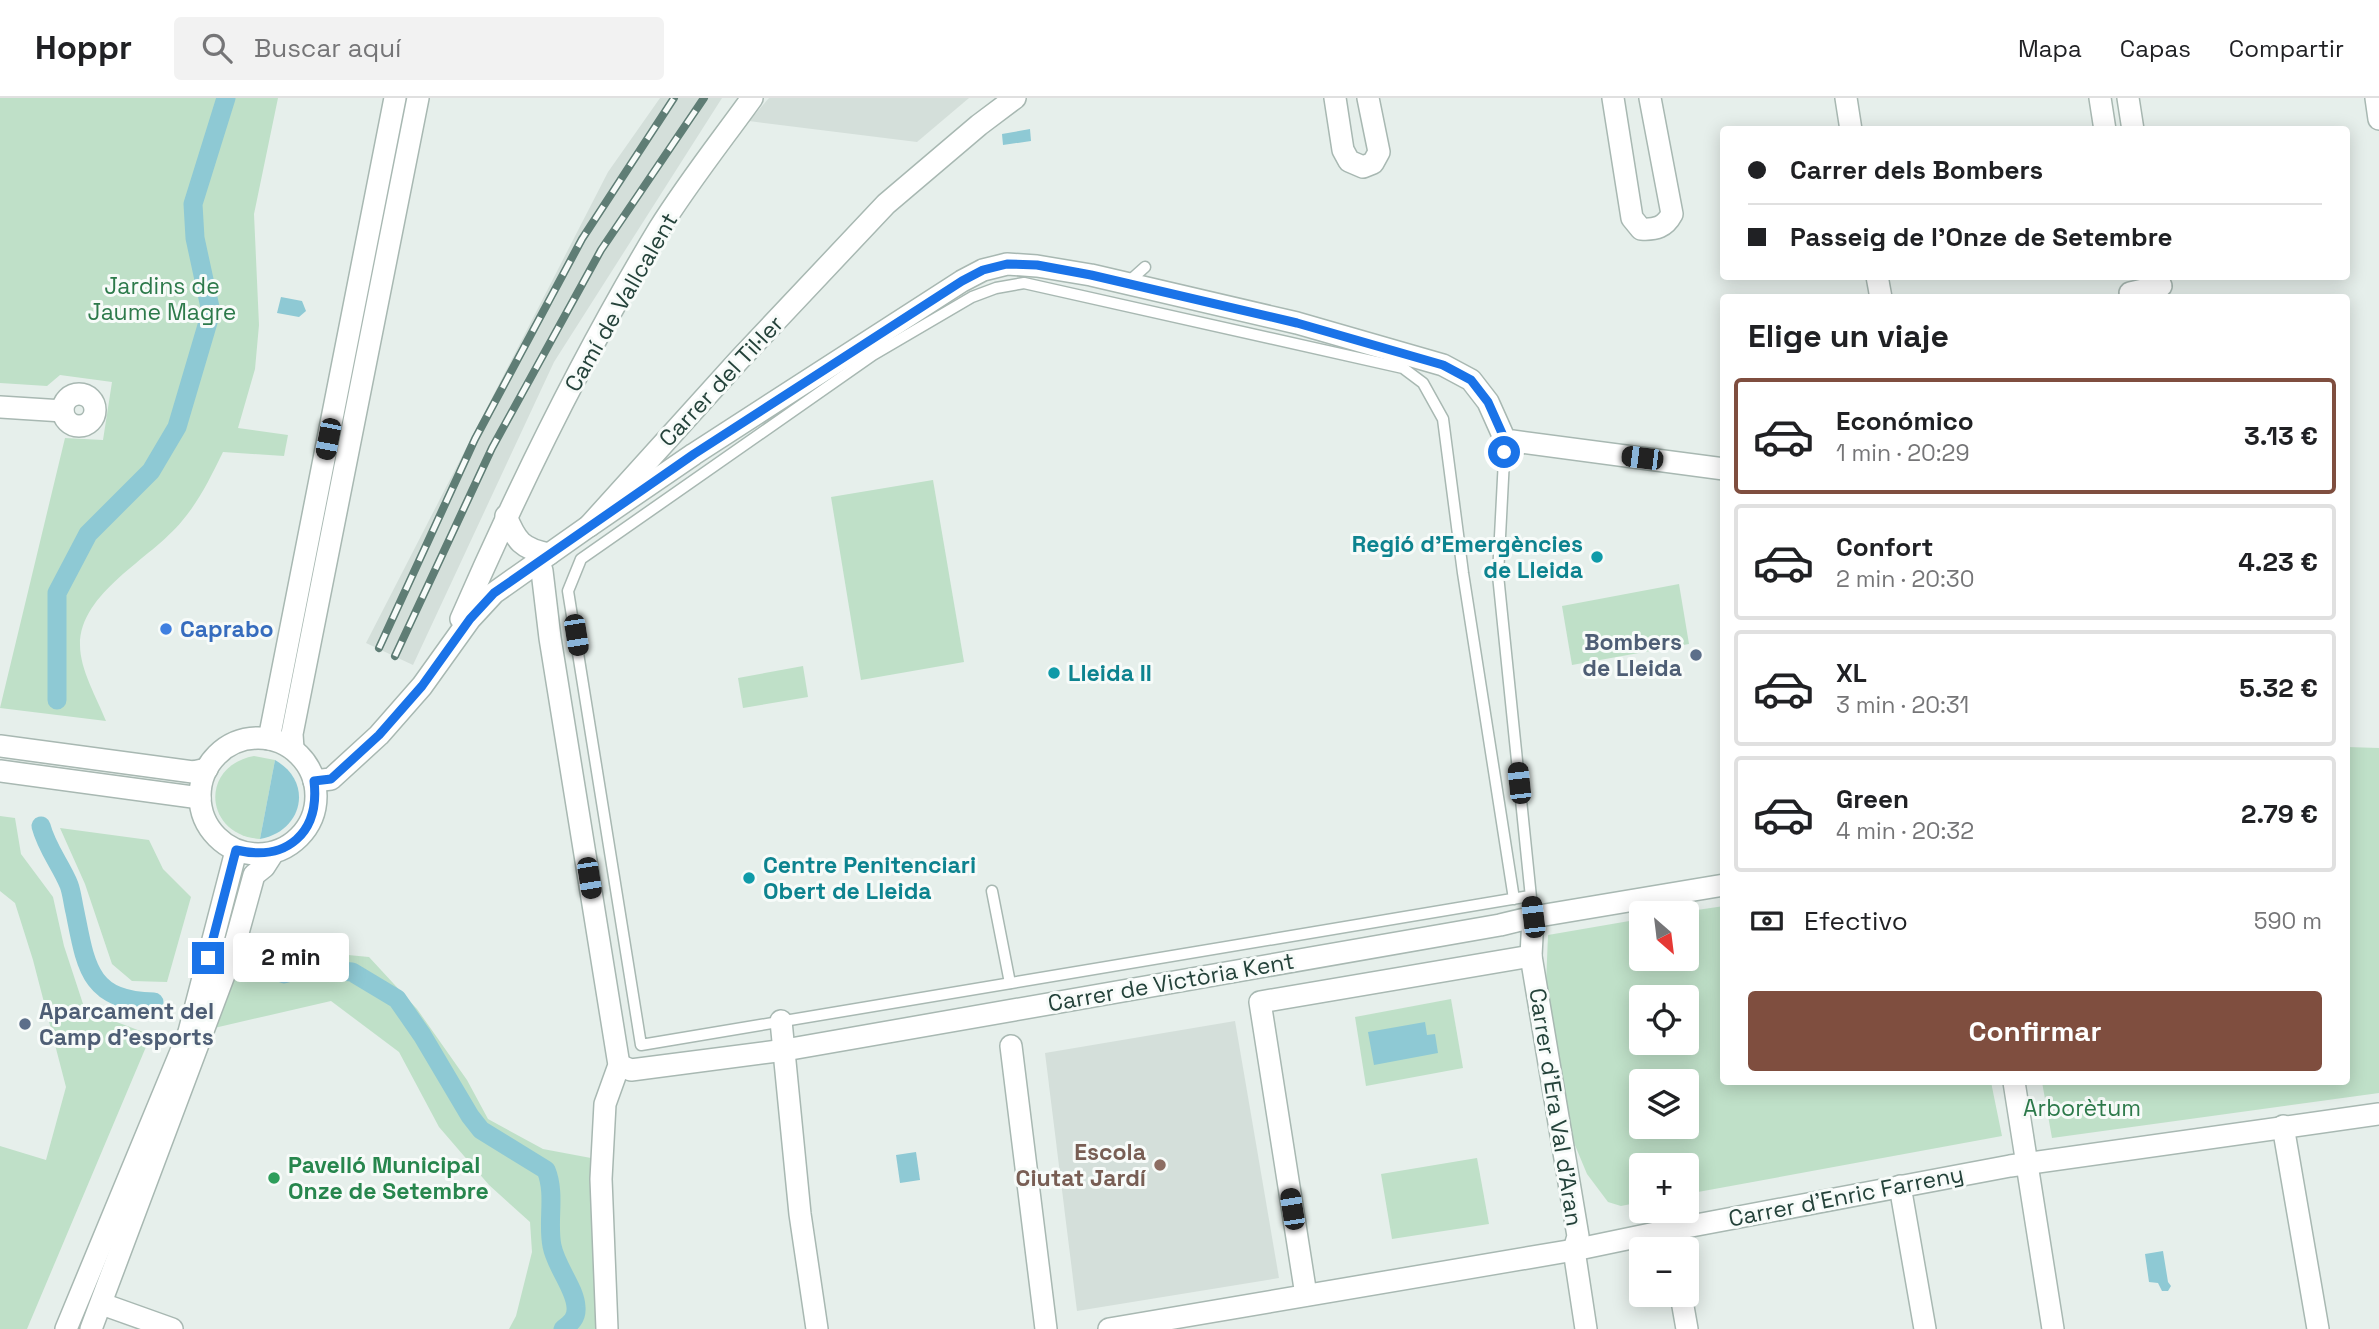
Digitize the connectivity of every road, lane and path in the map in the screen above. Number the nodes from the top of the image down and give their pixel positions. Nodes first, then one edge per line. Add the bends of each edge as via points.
1 (395, 98) edge
2 (418, 98) edge
3 (752, 98) edge
4 (1015, 98) edge
5 (1335, 98) edge
6 (1368, 98) edge
7 (1613, 98) edge
8 (1650, 98) edge
9 (1846, 98) edge
10 (2100, 98) edge
11 (2128, 98) edge
12 (2376, 98) edge
13 (2379, 119) edge
14 (1851, 126) edge
15 (2104, 126) edge
16 (2132, 126) edge
17 (1145, 267) dead end
18 (1126, 284) junction
19 (2161, 287) edge
20 (2130, 289) edge
21 (0, 407) edge
22 (63, 411) dead end
23 (1505, 440) junction
24 (1720, 468) edge
25 (506, 516) junction
26 (581, 532) junction
27 (544, 557) junction
28 (507, 583) junction
29 (550, 638) junction
30 (450, 647) junction
31 (269, 739) junction
32 (0, 746) edge
33 (293, 749) junction
34 (207, 769) junction
35 (0, 771) edge
36 (314, 781) junction
37 (200, 798) junction
38 (236, 850) junction
39 (273, 853) junction
40 (1720, 885) edge
41 (992, 891) dead end
42 (1514, 899) junction
43 (1531, 899) junction
44 (1531, 956) junction
45 (1010, 983) junction
46 (781, 1021) junction
47 (1011, 1045) dead end
48 (785, 1050) junction
49 (619, 1065) junction
50 (2014, 1085) edge
51 (2379, 1114) edge
52 (2283, 1126) junction
53 (2027, 1164) junction
54 (1900, 1186) junction
55 (1684, 1237) edge
56 (1629, 1244) edge
57 (1574, 1250) junction
58 (1306, 1295) junction
59 (102, 1304) junction
60 (1683, 1307) edge
61 (66, 1329) edge
62 (92, 1329) edge
63 (172, 1329) edge
64 (607, 1329) edge
65 (817, 1329) edge
66 (1046, 1329) edge
67 (1109, 1329) edge
68 (1586, 1329) edge
69 (1687, 1329) edge
70 (1925, 1329) edge
71 (2053, 1329) edge
72 (2318, 1329) edge

1 - 31 street
2 - 33 street via 292,734
3 - 25 street, Camí de Vallcalent via 660,227
4 - 26 street, Carrer del Til·ler via 886,204
5 - 6 street via 1343,150 1349,161 1363,167 1373,163 1379,152
7 - 8 street via 1632,218 1641,229 1650,230 1661,227 1672,214
9 - 14 street
10 - 15 street
11 - 16 street
12 - 13 street
17 - 18 lane
18 - 23 street via 1297,323 1443,365 1471,380 1488,402
18 - 26 street via 1037,265 1007,264 983,270 694,454
19 - 20 street
21 - 22 street
23 - 24 street
23 - 43 lane via 1498,575
25 - 27 street via 521,543
25 - 30 street, Camí de Vallcalent
26 - 27 street, Carrer del Til·ler
26 - 29 street via 562,556 553,586
27 - 28 street, Carrer del Til·ler
27 - 29 street
28 - 29 street via 525,584 533,592
28 - 30 street, Carrer del Til·ler via 485,601
29 - 49 street
30 - 36 street, Carrer del Til·ler via 379,735 331,779
31 - 33 street
31 - 34 street via 233,744
32 - 34 street via 193,772
33 - 36 street
34 - 37 street
35 - 37 street
36 - 39 street via 313,817 290,845
37 - 38 street via 210,830
38 - 39 street
38 - 61 street via 189,1032
39 - 59 street via 254,875 233,951
40 - 43 street, Carrer de Victòria Kent
41 - 45 lane
42 - 43 lane, Carrer de Victòria Kent
42 - 45 lane, Carrer de Victòria Kent
42 - 46 lane, Carrer de Victòria Kent via 1443,419 1423,383 1403,368 1024,283 972,298 873,355 582,559 568,592 641,1045
43 - 44 street, Carrer d'Era Val d'Aran
43 - 48 street, Carrer de Victòria Kent via 1459,932
44 - 57 street, Carrer d'Era Val d'Aran via 1578,1236
44 - 58 street, Carrer de Victòria Kent via 1260,1002
45 - 46 lane, Carrer de Victòria Kent
46 - 48 street
47 - 66 street
48 - 49 street, Carrer de Victòria Kent via 631,1070
48 - 65 street via 800,1214
49 - 64 street via 605,1104 601,1179
50 - 53 street
51 - 52 street, Carrer d'Enric Farreny
52 - 53 street, Carrer d'Enric Farreny
52 - 72 street
53 - 54 street, Carrer d'Enric Farreny
53 - 71 street
54 - 55 street, Carrer d'Enric Farreny
54 - 70 street
56 - 57 street, Carrer d'Enric Farreny
57 - 58 street, Carrer d'Enric Farreny
57 - 68 street, Carrer d'Era Val d'Aran
58 - 67 street, Carrer d'Enric Farreny
59 - 62 street
59 - 63 street
60 - 69 street

